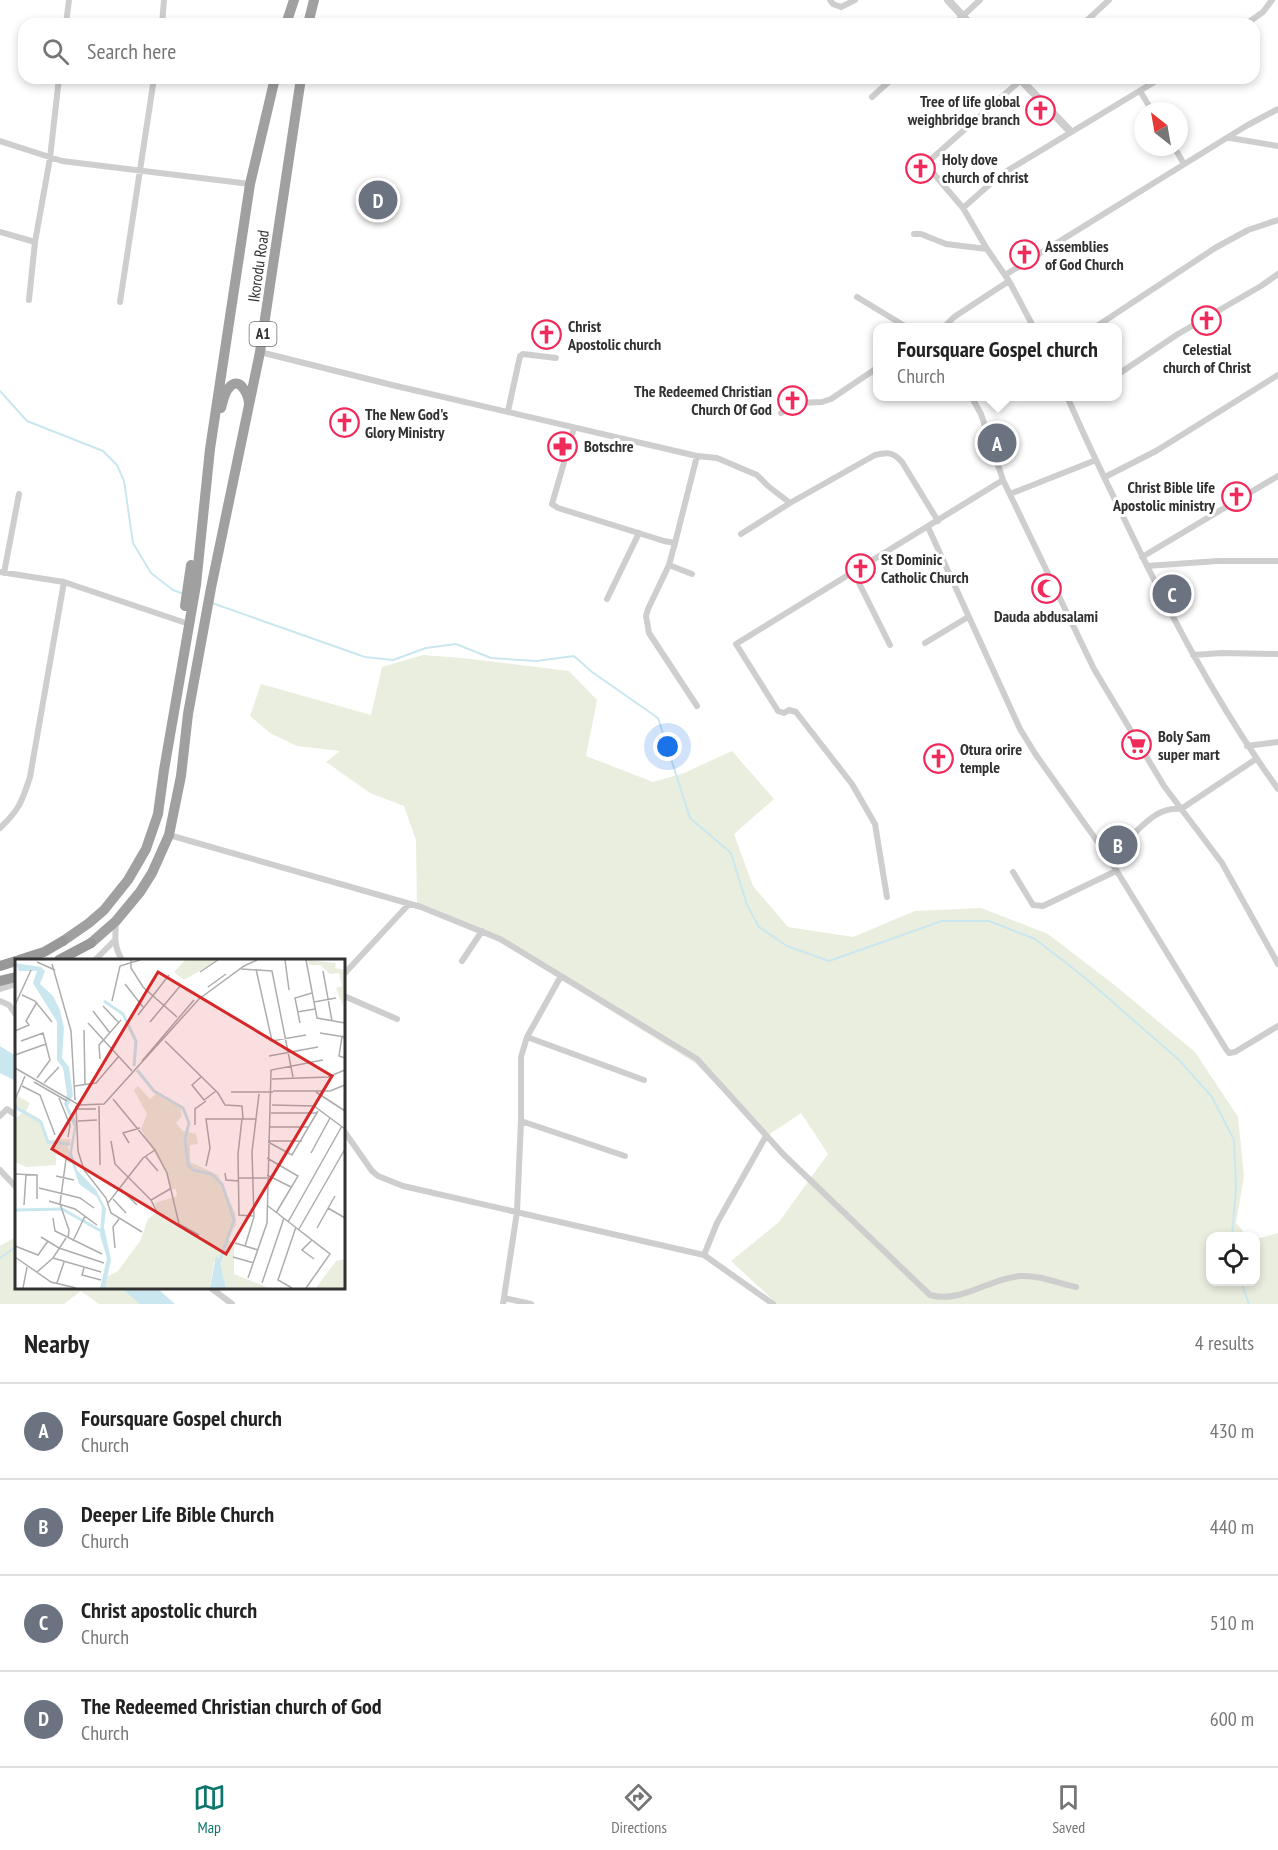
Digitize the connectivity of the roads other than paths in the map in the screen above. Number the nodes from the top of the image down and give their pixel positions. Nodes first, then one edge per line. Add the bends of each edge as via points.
1 (69, 0) edge
2 (164, 0) edge
3 (294, 0) edge
4 (314, 0) edge
5 (830, 0) edge
6 (855, 0) edge
7 (948, 0) edge
8 (981, 0) edge
9 (1109, 0) edge
10 (1272, 0) edge
11 (963, 16) junction
12 (67, 18) edge
13 (162, 18) edge
14 (288, 18) edge
15 (310, 18) edge
16 (961, 18) edge
17 (1090, 18) edge
18 (1254, 18) edge
19 (58, 84) edge
20 (153, 84) edge
21 (274, 84) edge
22 (300, 84) edge
23 (886, 84) edge
24 (1015, 84) edge
25 (1026, 84) edge
26 (1151, 84) edge
27 (1140, 91) junction
28 (872, 97) dead end
29 (1147, 102) edge
30 (1278, 109) edge
31 (1070, 131) junction
32 (1229, 138) junction
33 (0, 141) edge
34 (1278, 146) edge
35 (1179, 156) edge
36 (50, 158) junction
37 (1184, 164) junction
38 (139, 171) junction
39 (250, 184) junction
40 (963, 208) junction
41 (1278, 220) edge
42 (0, 232) edge
43 (914, 234) dead end
44 (35, 242) junction
45 (987, 249) junction
46 (1278, 274) edge
47 (1007, 278) junction
48 (857, 297) dead end
49 (28, 300) dead end
50 (120, 302) dead end
51 (901, 323) edge
52 (947, 323) edge
53 (1032, 323) edge
54 (1100, 323) edge
55 (260, 352) junction
56 (556, 358) dead end
57 (873, 371) edge
58 (1122, 372) edge
59 (1278, 375) edge
60 (974, 401) edge
61 (1069, 401) edge
62 (249, 407) junction
63 (508, 411) junction
64 (781, 413) dead end
65 (574, 428) junction
66 (210, 449) junction
67 (697, 456) junction
68 (1096, 460) junction
69 (1278, 476) edge
70 (1104, 477) junction
71 (1003, 480) junction
72 (19, 494) dead end
73 (1010, 494) junction
74 (790, 503) junction
75 (938, 521) junction
76 (928, 527) junction
77 (639, 533) junction
78 (741, 534) dead end
79 (675, 543) junction
80 (1142, 557) junction
81 (1278, 561) edge
82 (669, 565) junction
83 (1147, 566) junction
84 (2, 572) edge
85 (854, 573) junction
86 (692, 574) dead end
87 (64, 582) junction
88 (607, 599) dead end
89 (186, 614) junction
90 (968, 617) junction
91 (925, 643) dead end
92 (890, 645) dead end
93 (1278, 654) edge
94 (1193, 655) junction
95 (697, 706) dead end
96 (1278, 742) edge
97 (1247, 746) junction
98 (1256, 759) junction
99 (1278, 789) edge
100 (1181, 809) junction
101 (0, 828) edge
102 (169, 835) junction
103 (1107, 855) junction
104 (1116, 871) junction
105 (1013, 872) dead end
106 (887, 897) dead end
107 (409, 904) junction
108 (116, 921) junction
109 (482, 932) junction
110 (63, 941) junction
111 (114, 941) junction
112 (91, 943) junction
113 (24, 959) edge
114 (61, 959) edge
115 (68, 959) edge
116 (96, 959) edge
117 (122, 959) edge
118 (0, 960) edge
119 (462, 961) dead end
120 (15, 962) edge
121 (1278, 964) edge
122 (0, 966) edge
123 (345, 973) edge
124 (561, 976) junction
125 (15, 977) edge
126 (0, 981) edge
127 (15, 983) edge
128 (0, 988) edge
129 (345, 996) edge
130 (0, 1001) edge
131 (15, 1003) edge
132 (9, 1005) junction
133 (15, 1014) edge
134 (398, 1019) dead end
135 (1278, 1026) edge
136 (527, 1037) junction
137 (644, 1080) dead end
138 (15, 1114) edge
139 (0, 1115) edge
140 (521, 1121) junction
141 (345, 1132) edge
142 (766, 1136) junction
143 (625, 1156) dead end
144 (0, 1170) edge
145 (15, 1186) edge
146 (517, 1212) junction
147 (704, 1255) junction
148 (1076, 1287) dead end
149 (214, 1289) edge
150 (504, 1301) edge
151 (232, 1304) edge
152 (531, 1304) edge
153 (773, 1304) edge

1 - 12 street
2 - 13 street
3 - 14 highway
4 - 15 highway
5 - 6 street via 841,8
7 - 11 street
8 - 11 street
9 - 17 street
10 - 18 street
11 - 16 street
19 - 36 street
20 - 38 street
21 - 39 highway, Ikorodu Road / A1
22 - 55 highway, Ikorodu Road / A1
23 - 28 street
24 - 40 street via 929,161 930,170
25 - 31 street
26 - 27 street
27 - 29 street
27 - 31 street
30 - 32 street
31 - 40 street via 1010,169
32 - 34 street
32 - 37 street
33 - 36 street
35 - 37 street
36 - 38 street
36 - 44 street
37 - 47 street
38 - 39 street
38 - 50 street
39 - 66 highway, Ikorodu Road / A1
40 - 45 street
41 - 54 street via 1248,230 1215,248
42 - 44 street
43 - 45 street via 946,244
44 - 49 street
45 - 47 street
46 - 58 street
47 - 52 street
47 - 53 street
48 - 51 street
55 - 62 highway, Ikorodu Road / A1
55 - 63 street
56 - 63 street via 520,356
57 - 64 street via 831,399 799,403
59 - 70 street via 1156,451
60 - 71 street
61 - 68 street
62 - 66 highway via 244,388 232,384
62 - 102 highway, Ikorodu Road / A1 via 188,714
63 - 65 street
65 - 67 street
65 - 77 street via 552,504
66 - 89 highway, Ikorodu Road / A1
67 - 74 street via 717,458 757,475
67 - 79 street
68 - 70 street
68 - 73 street
69 - 80 street
70 - 80 street
71 - 73 street
71 - 75 street
72 - 84 street
73 - 100 street via 1094,669
74 - 75 street via 875,455 888,453 902,462
74 - 78 street
75 - 76 street
76 - 85 street
76 - 90 street
77 - 79 street
77 - 88 street
79 - 82 street
80 - 83 street
81 - 83 street
82 - 86 street
82 - 95 street via 648,609 646,623
83 - 94 street
84 - 87 street
85 - 92 street
85 - 106 street via 736,644 778,711 796,712 858,794 875,824
87 - 89 street
87 - 101 street via 30,777 22,803
89 - 110 highway, Ikorodu Road / A1 via 158,814 146,849 104,910
90 - 91 street
90 - 103 street via 1025,738
93 - 94 street
94 - 97 street
96 - 97 street
97 - 98 street
98 - 99 street
98 - 100 street
100 - 103 street via 1150,819
100 - 121 street via 1222,863
102 - 107 street
102 - 108 highway, Ikorodu Road / A1 via 152,873
103 - 104 street
104 - 105 street via 1043,906 1033,905
104 - 135 street via 1229,1053
107 - 109 street
107 - 123 street
108 - 111 street
108 - 112 highway, Ikorodu Road / A1
109 - 119 street
109 - 124 street
110 - 113 highway, Ikorodu Road / A1
110 - 118 street, Ikorodu Road
111 - 116 street
111 - 117 street
112 - 114 highway, Ikorodu Road / A1
112 - 115 street, Ikorodu Road
120 - 122 highway, Ikorodu Road / A1
124 - 136 street
124 - 142 street via 697,1059
125 - 126 highway
127 - 128 street
129 - 134 street
130 - 132 street
131 - 132 street
132 - 133 street
136 - 137 street
136 - 140 street via 521,1057
138 - 139 street via 7,1109
140 - 143 street
140 - 146 street
141 - 146 street via 378,1176 403,1186
142 - 147 street via 717,1223
142 - 148 street via 930,1295 948,1298 1019,1276
144 - 145 street
146 - 147 street
146 - 150 street
147 - 153 street
149 - 151 street
150 - 152 street

